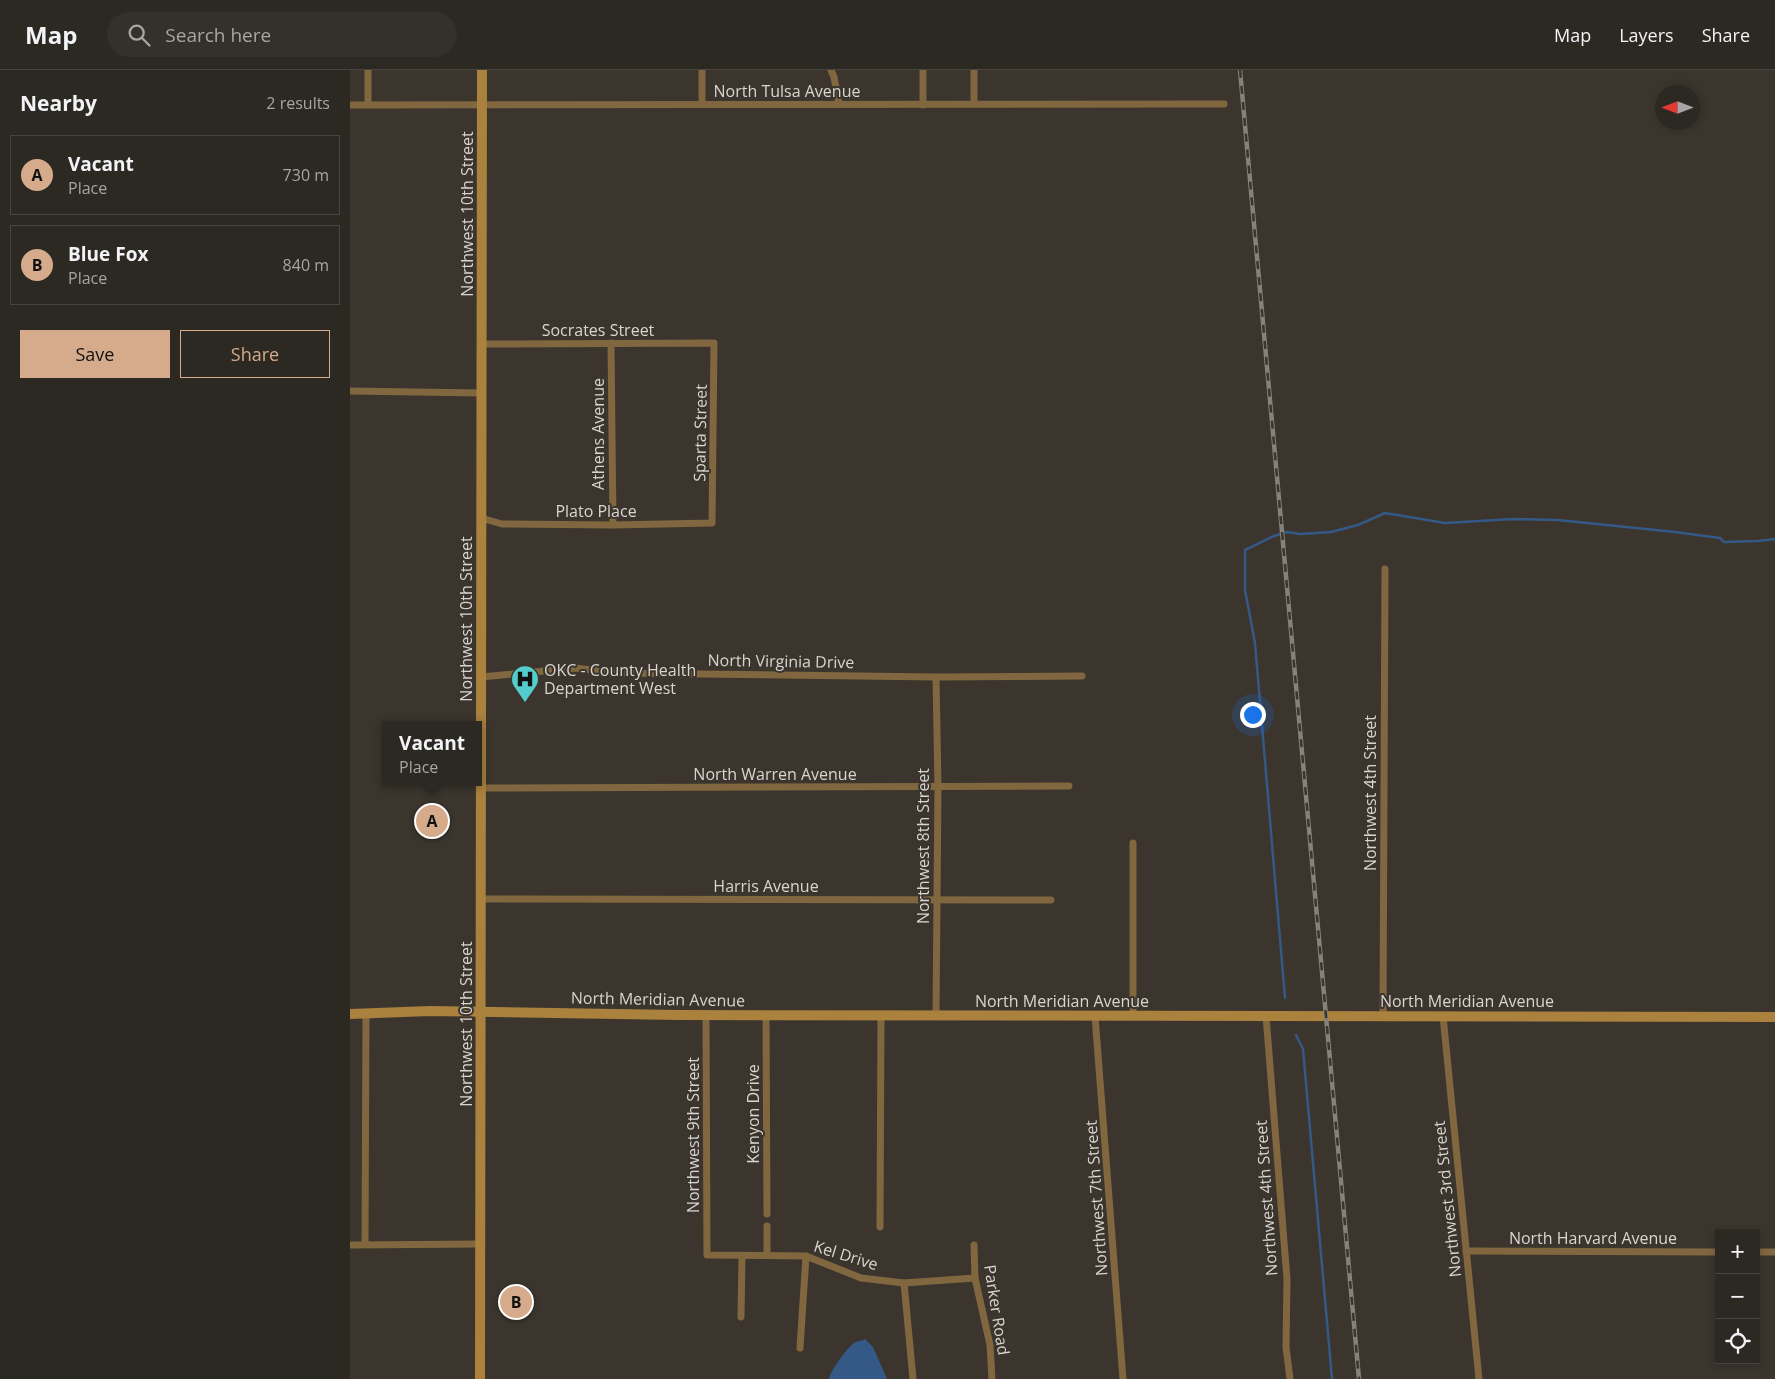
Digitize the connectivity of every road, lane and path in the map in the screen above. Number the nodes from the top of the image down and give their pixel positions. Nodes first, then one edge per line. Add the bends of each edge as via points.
1 (368, 70) edge
2 (482, 70) edge
3 (702, 70) edge
4 (831, 70) edge
5 (924, 70) edge
6 (974, 70) edge
7 (702, 104) junction
8 (838, 104) junction
9 (974, 104) junction
10 (1224, 104) dead end
11 (350, 105) edge
12 (368, 105) junction
13 (482, 105) junction
14 (923, 105) junction
15 (611, 343) junction
16 (714, 343) joint
17 (482, 344) junction
18 (350, 391) edge
19 (481, 392) junction
20 (481, 518) junction
21 (712, 524) joint
22 (613, 525) junction
23 (1385, 569) dead end
24 (1082, 676) dead end
25 (481, 677) junction
26 (936, 677) junction
27 (481, 721) edge
28 (1069, 786) dead end
29 (938, 787) junction
30 (481, 788) joint
31 (1133, 843) dead end
32 (481, 900) junction
33 (937, 900) junction
34 (1051, 900) dead end
35 (481, 1012) junction
36 (366, 1013) junction
37 (350, 1014) edge
38 (706, 1015) junction
39 (766, 1015) junction
40 (881, 1015) junction
41 (936, 1016) junction
42 (1095, 1016) junction
43 (1133, 1016) junction
44 (1266, 1016) junction
45 (1383, 1016) junction
46 (1443, 1016) junction
47 (1775, 1017) edge
48 (767, 1214) dead end
49 (767, 1226) dead end
50 (880, 1226) dead end
51 (350, 1244) edge
52 (365, 1244) junction
53 (480, 1244) junction
54 (974, 1245) dead end
55 (1466, 1251) junction
56 (1715, 1252) edge
57 (1760, 1252) edge
58 (1775, 1252) edge
59 (707, 1255) joint
60 (767, 1255) junction
61 (742, 1256) junction
62 (806, 1256) junction
63 (975, 1278) junction
64 (904, 1283) junction
65 (742, 1317) dead end
66 (800, 1348) dead end
67 (480, 1379) edge
68 (913, 1379) edge
69 (992, 1379) edge
70 (1123, 1379) edge
71 (1290, 1379) edge
72 (1479, 1379) edge

1 - 12 street
2 - 13 main road, Northwest 10th Street
3 - 7 street
4 - 8 street
5 - 14 street
6 - 9 street
7 - 8 street, North Tulsa Avenue
7 - 13 street, North Tulsa Avenue
8 - 14 street, North Tulsa Avenue
9 - 10 street, North Tulsa Avenue
9 - 14 street, North Tulsa Avenue
11 - 12 street, North Tulsa Avenue
12 - 13 street, North Tulsa Avenue
13 - 17 main road, Northwest 10th Street
15 - 16 street, Socrates Street
15 - 17 street, Socrates Street
15 - 22 street, Athens Avenue
16 - 21 street, Sparta Street
17 - 19 main road, Northwest 10th Street
18 - 19 street
19 - 20 main road, Northwest 10th Street
20 - 22 street, Plato Place via 502,524
20 - 25 main road, Northwest 10th Street
21 - 22 street, Plato Place
23 - 45 street, Northwest 4th Street
24 - 26 street, North Virginia Drive
25 - 26 street, North Virginia Drive via 576,668 609,673
25 - 27 main road, Northwest 10th Street
26 - 29 street, Northwest 8th Street
28 - 29 street, North Warren Avenue
29 - 30 street, North Warren Avenue
29 - 33 street, Northwest 8th Street
30 - 32 main road, Northwest 10th Street
31 - 43 street
32 - 33 street, Harris Avenue
32 - 35 main road, Northwest 10th Street
33 - 34 street, Harris Avenue
33 - 41 street, Northwest 8th Street
35 - 36 main road, North Meridian Avenue
35 - 38 main road, North Meridian Avenue
35 - 53 main road, Northwest 10th Street
36 - 37 main road, North Meridian Avenue
36 - 52 street
38 - 39 main road, North Meridian Avenue
38 - 59 street, Northwest 9th Street
39 - 40 main road, North Meridian Avenue
39 - 48 street, Kenyon Drive
40 - 41 main road, North Meridian Avenue
40 - 50 street
41 - 42 main road, North Meridian Avenue
42 - 43 main road, North Meridian Avenue
42 - 70 street, Northwest 7th Street
43 - 44 main road, North Meridian Avenue
44 - 45 main road, North Meridian Avenue
44 - 71 street, Northwest 4th Street via 1287,1279 1286,1346
45 - 46 main road, North Meridian Avenue
46 - 47 main road, North Meridian Avenue
46 - 55 street, Northwest 3rd Street
49 - 60 street
51 - 52 street
52 - 53 street
53 - 67 main road, Northwest 10th Street
54 - 63 street, Parker Road
55 - 56 street, North Harvard Avenue
55 - 72 street, Northwest 3rd Street
57 - 58 street
59 - 61 street, Kel Drive
60 - 61 street, Kel Drive
60 - 62 street, Kel Drive
61 - 65 street
62 - 64 street, Kel Drive via 861,1278
62 - 66 street
63 - 64 street, Kel Drive
63 - 69 street, Parker Road via 990,1345
64 - 68 street

